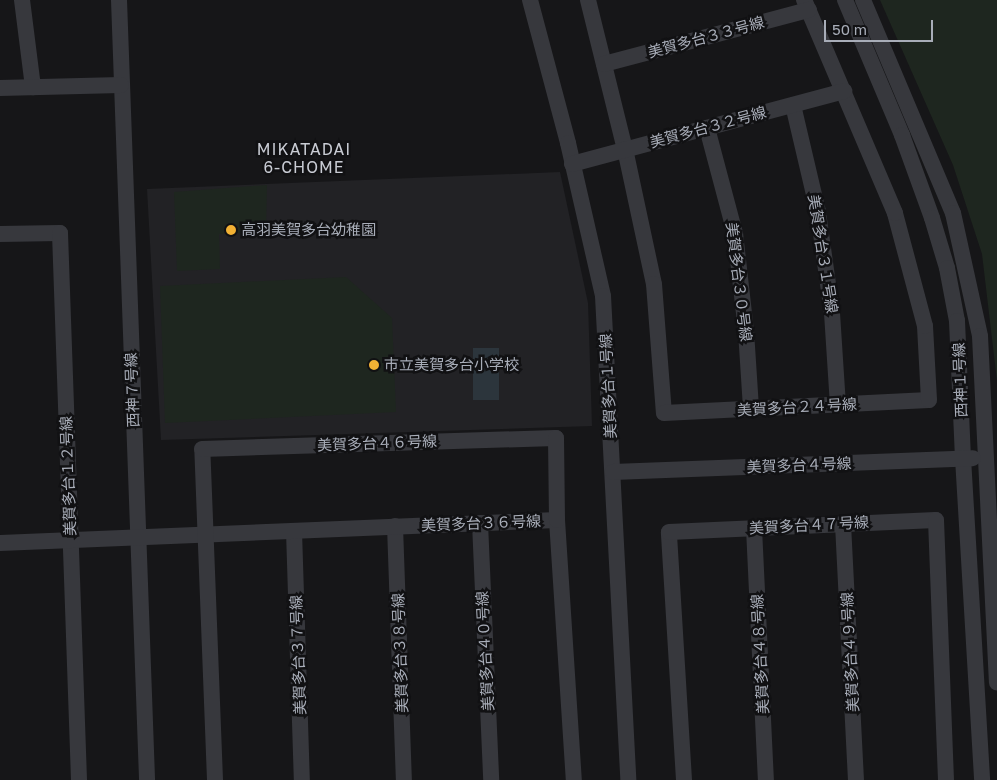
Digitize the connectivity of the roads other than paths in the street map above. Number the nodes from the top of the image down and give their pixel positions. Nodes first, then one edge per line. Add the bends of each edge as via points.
1 (22, 0) edge
2 (119, 0) edge
3 (530, 0) edge
4 (588, 0) edge
5 (845, 0) edge
6 (863, 0) edge
7 (806, 5) edge
8 (604, 64) junction
9 (122, 85) junction
10 (33, 87) junction
11 (0, 88) edge
12 (844, 91) junction
13 (793, 105) junction
14 (707, 128) junction
15 (625, 149) junction
16 (572, 164) junction
17 (0, 234) edge
18 (838, 405) junction
19 (751, 409) junction
20 (962, 458) junction
21 (985, 458) junction
22 (613, 472) junction
23 (558, 520) junction
24 (480, 523) junction
25 (844, 524) junction
26 (395, 526) junction
27 (754, 528) junction
28 (294, 531) junction
29 (205, 535) junction
30 (137, 537) junction
31 (71, 540) junction
32 (0, 542) edge
33 (997, 683) edge
34 (79, 780) edge
35 (147, 780) edge
36 (215, 780) edge
37 (302, 780) edge
38 (404, 780) edge
39 (491, 780) edge
40 (574, 780) edge
41 (628, 780) edge
42 (684, 780) edge
43 (766, 780) edge
44 (856, 780) edge
45 (946, 780) edge
46 (982, 780) edge

1 - 10 street
2 - 9 street, 西神７号線
3 - 16 street, 美賀多台１号線
4 - 8 street, 美賀多台２４号線
5 - 20 street, 西神１号線 via 902,136 947,268 957,321
6 - 21 street, 西神１号線 via 953,213 980,336
7 - 8 street, 美賀多台３３号線
7 - 12 street, 美賀多台２４号線
8 - 15 street, 美賀多台２４号線
9 - 10 street
9 - 30 street, 西神７号線
10 - 11 street
12 - 13 street, 美賀多台３２号線
12 - 18 street, 美賀多台２４号線 via 895,213 925,326 929,400
13 - 14 street, 美賀多台３２号線
13 - 18 street, 美賀多台３１号線 via 818,212 832,313
14 - 15 street, 美賀多台３２号線
14 - 19 street, 美賀多台３０号線 via 735,233
15 - 16 street, 美賀多台３２号線
15 - 19 street, 美賀多台２４号線 via 654,284 664,413
16 - 22 street, 美賀多台１号線 via 603,296
17 - 31 street, 美賀多台１２号線 via 60,233
18 - 19 street, 美賀多台２４号線
20 - 21 street, 美賀多台４号線
20 - 22 street, 美賀多台４号線
20 - 46 street, 西神１号線
21 - 33 street, 西神１号線
22 - 41 street, 美賀多台１号線
23 - 24 street, 美賀多台３６号線
23 - 29 street, 美賀多台４６号線 via 556,438 202,449
23 - 40 street, 美賀多台３６号線
24 - 26 street, 美賀多台３６号線
24 - 39 street, 美賀多台４０号線
25 - 27 street, 美賀多台４７号線
25 - 44 street, 美賀多台４９号線
25 - 45 street, 美賀多台４７号線 via 936,520
26 - 28 street, 美賀多台３６号線
26 - 38 street, 美賀多台３８号線
27 - 42 street, 美賀多台４７号線 via 669,532
27 - 43 street, 美賀多台４８号線
28 - 29 street, 美賀多台３６号線
28 - 37 street, 美賀多台３７号線
29 - 30 street, 美賀多台３６号線
29 - 36 street
30 - 31 street, 美賀多台３６号線
30 - 35 street, 西神７号線
31 - 32 street, 美賀多台３６号線
31 - 34 street, 美賀多台１２号線

